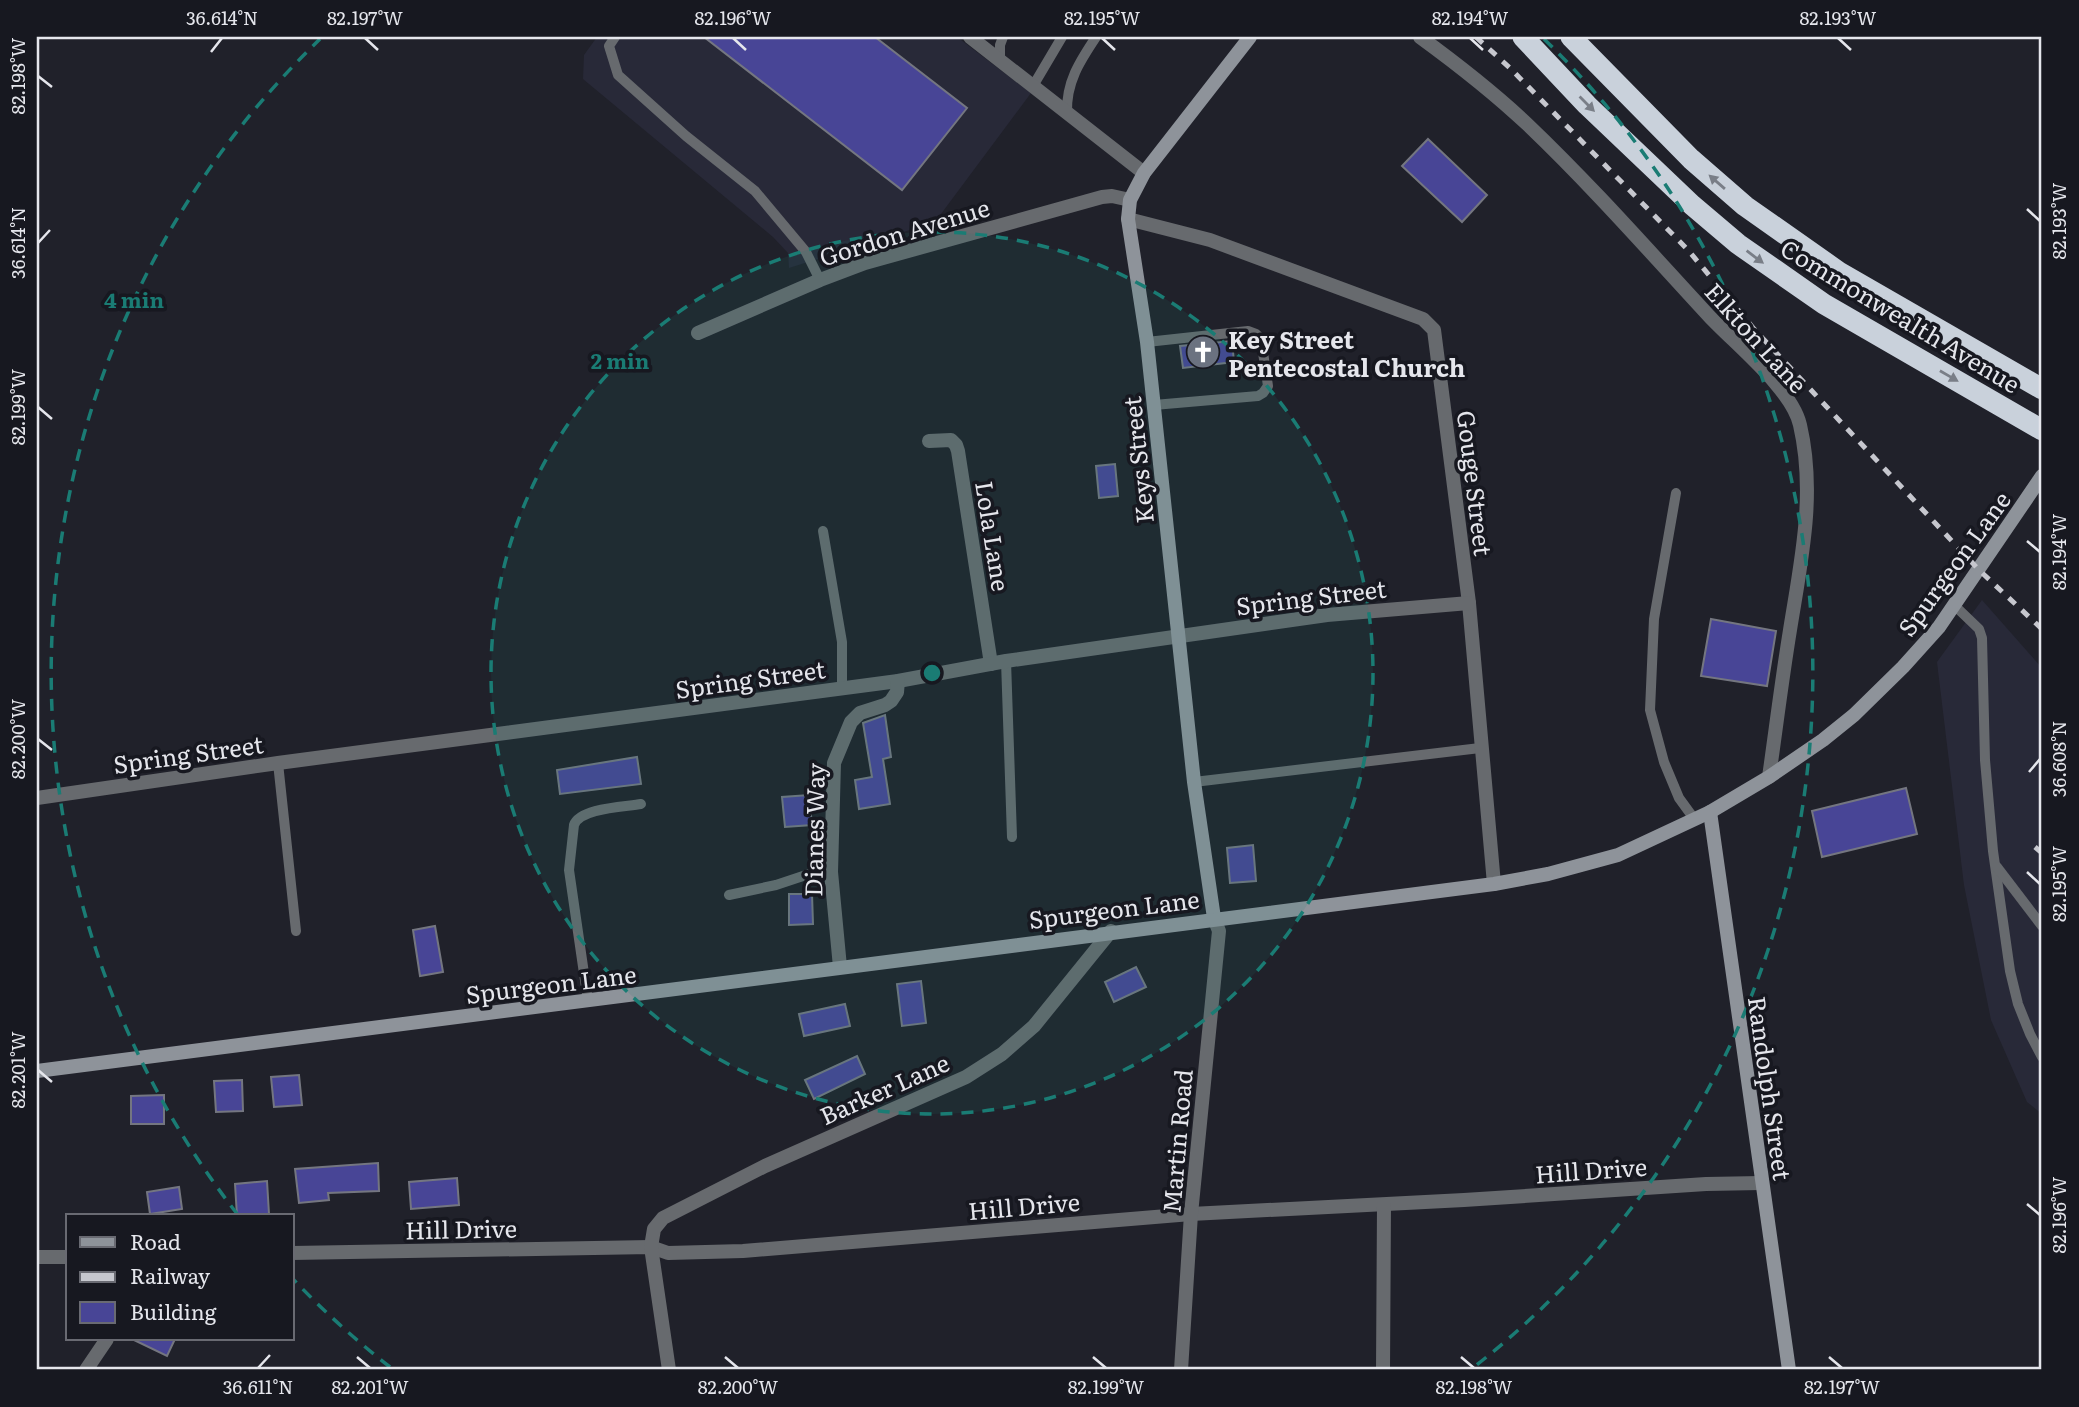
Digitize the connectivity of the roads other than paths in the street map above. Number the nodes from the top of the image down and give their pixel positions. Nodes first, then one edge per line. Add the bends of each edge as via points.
1 (615, 37) edge
2 (970, 37) edge
3 (1003, 37) edge
4 (1062, 37) edge
5 (1096, 37) edge
6 (1250, 37) edge
7 (1420, 37) edge
8 (1523, 37) edge
9 (1575, 42) edge
10 (1000, 59) junction
11 (1556, 71) junction
12 (1033, 86) junction
13 (1067, 113) junction
14 (1144, 173) junction
15 (1130, 200) junction
16 (1128, 219) junction
17 (1812, 256) junction
18 (820, 279) junction
19 (1792, 284) junction
20 (698, 333) dead end
21 (1147, 341) junction
22 (2042, 389) edge
23 (1154, 405) junction
24 (2042, 430) edge
25 (929, 441) dead end
26 (2042, 476) edge
27 (1676, 493) dead end
28 (822, 531) dead end
29 (1469, 603) junction
30 (1954, 605) junction
31 (1178, 637) junction
32 (998, 663) junction
33 (898, 681) junction
34 (842, 689) junction
35 (1480, 748) junction
36 (278, 764) junction
37 (1769, 777) junction
38 (1194, 782) junction
39 (37, 798) edge
40 (641, 804) dead end
41 (1710, 813) junction
42 (1695, 820) junction
43 (1012, 837) dead end
44 (1996, 864) junction
45 (831, 872) junction
46 (1493, 884) junction
47 (729, 894) dead end
48 (1214, 918) junction
49 (2042, 926) edge
50 (1111, 930) junction
51 (296, 931) dead end
52 (840, 967) junction
53 (588, 1001) junction
54 (2042, 1057) edge
55 (37, 1071) edge
56 (1761, 1183) junction
57 (1384, 1205) junction
58 (1191, 1214) junction
59 (651, 1247) junction
60 (294, 1253) edge
61 (66, 1256) edge
62 (37, 1257) edge
63 (106, 1340) edge
64 (86, 1370) edge
65 (669, 1370) edge
66 (1181, 1370) edge
67 (1383, 1370) edge
68 (1789, 1370) edge

1 - 18 lane via 609,46 618,75 755,191 806,252
2 - 10 street
3 - 10 lane
4 - 12 lane
5 - 13 lane via 1071,80
6 - 14 street, Keys Street
7 - 37 street, Elkton Lane via 1525,122 1596,193 1773,381 1799,421 1806,457 1807,523
8 - 11 highway, Commonwealth Avenue
9 - 11 highway
17 -> 9 highway, Commonwealth Avenue via 1691,159
10 - 12 street
11 -> 19 highway, Commonwealth Avenue via 1692,205
12 - 13 street
13 - 14 street
14 - 15 street, Keys Street
15 - 16 street, Keys Street
15 - 18 street, Gordon Avenue via 1112,196 1093,200
16 - 21 street, Keys Street
16 - 29 street, Gouge Street via 1210,240 1428,322 1434,330
17 - 19 highway
17 - 22 highway, Commonwealth Avenue
18 - 20 street, Gordon Avenue
19 -> 24 highway, Commonwealth Avenue
21 - 23 street, Keys Street
21 - 23 lane via 1248,331 1261,340 1268,386 1258,396
23 - 31 street, Keys Street
25 - 32 street, Lola Lane via 951,440 957,445
26 - 30 street, Spurgeon Lane
27 - 42 lane via 1654,619 1650,710 1664,762 1679,798
28 - 34 lane via 841,632
29 - 31 street, Spring Street via 1327,615
29 - 35 street, Gouge Street
30 - 37 street, Spurgeon Lane via 1903,667 1854,715
30 - 44 lane via 1979,629 1982,638 1986,760
31 - 32 street, Spring Street
31 - 38 street, Keys Street
32 - 33 street, Spring Street
32 - 43 lane
33 - 34 street, Spring Street
33 - 45 street, Dianes Way via 891,701 860,713 851,722 834,763
34 - 36 street, Spring Street
35 - 38 lane
35 - 46 street, Gouge Street
36 - 39 street, Spring Street
36 - 51 lane
37 - 41 street, Spurgeon Lane
38 - 48 street, Keys Street
40 - 53 lane via 584,813 573,825 569,870
41 - 42 street, Spurgeon Lane
41 - 56 street, Randolph Street
42 - 46 street, Spurgeon Lane via 1618,855
44 - 49 lane
44 - 54 lane via 2015,993
45 - 47 lane via 821,870
45 - 52 street, Dianes Way
46 - 48 street, Spurgeon Lane
48 - 50 street, Spurgeon Lane
48 - 58 street, Martin Road via 1219,931
50 - 52 street, Spurgeon Lane
50 - 59 street, Barker Lane via 1034,1026 1002,1054 966,1077 683,1206 654,1229
52 - 53 street, Spurgeon Lane
53 - 55 street, Spurgeon Lane
56 - 57 street, Hill Drive
56 - 68 street, Randolph Street
57 - 58 street, Hill Drive
57 - 67 street
58 - 59 street, Hill Drive via 743,1251 668,1253
58 - 66 street, Martin Road
59 - 60 street, Hill Drive
59 - 65 street
61 - 62 street
63 - 64 street

